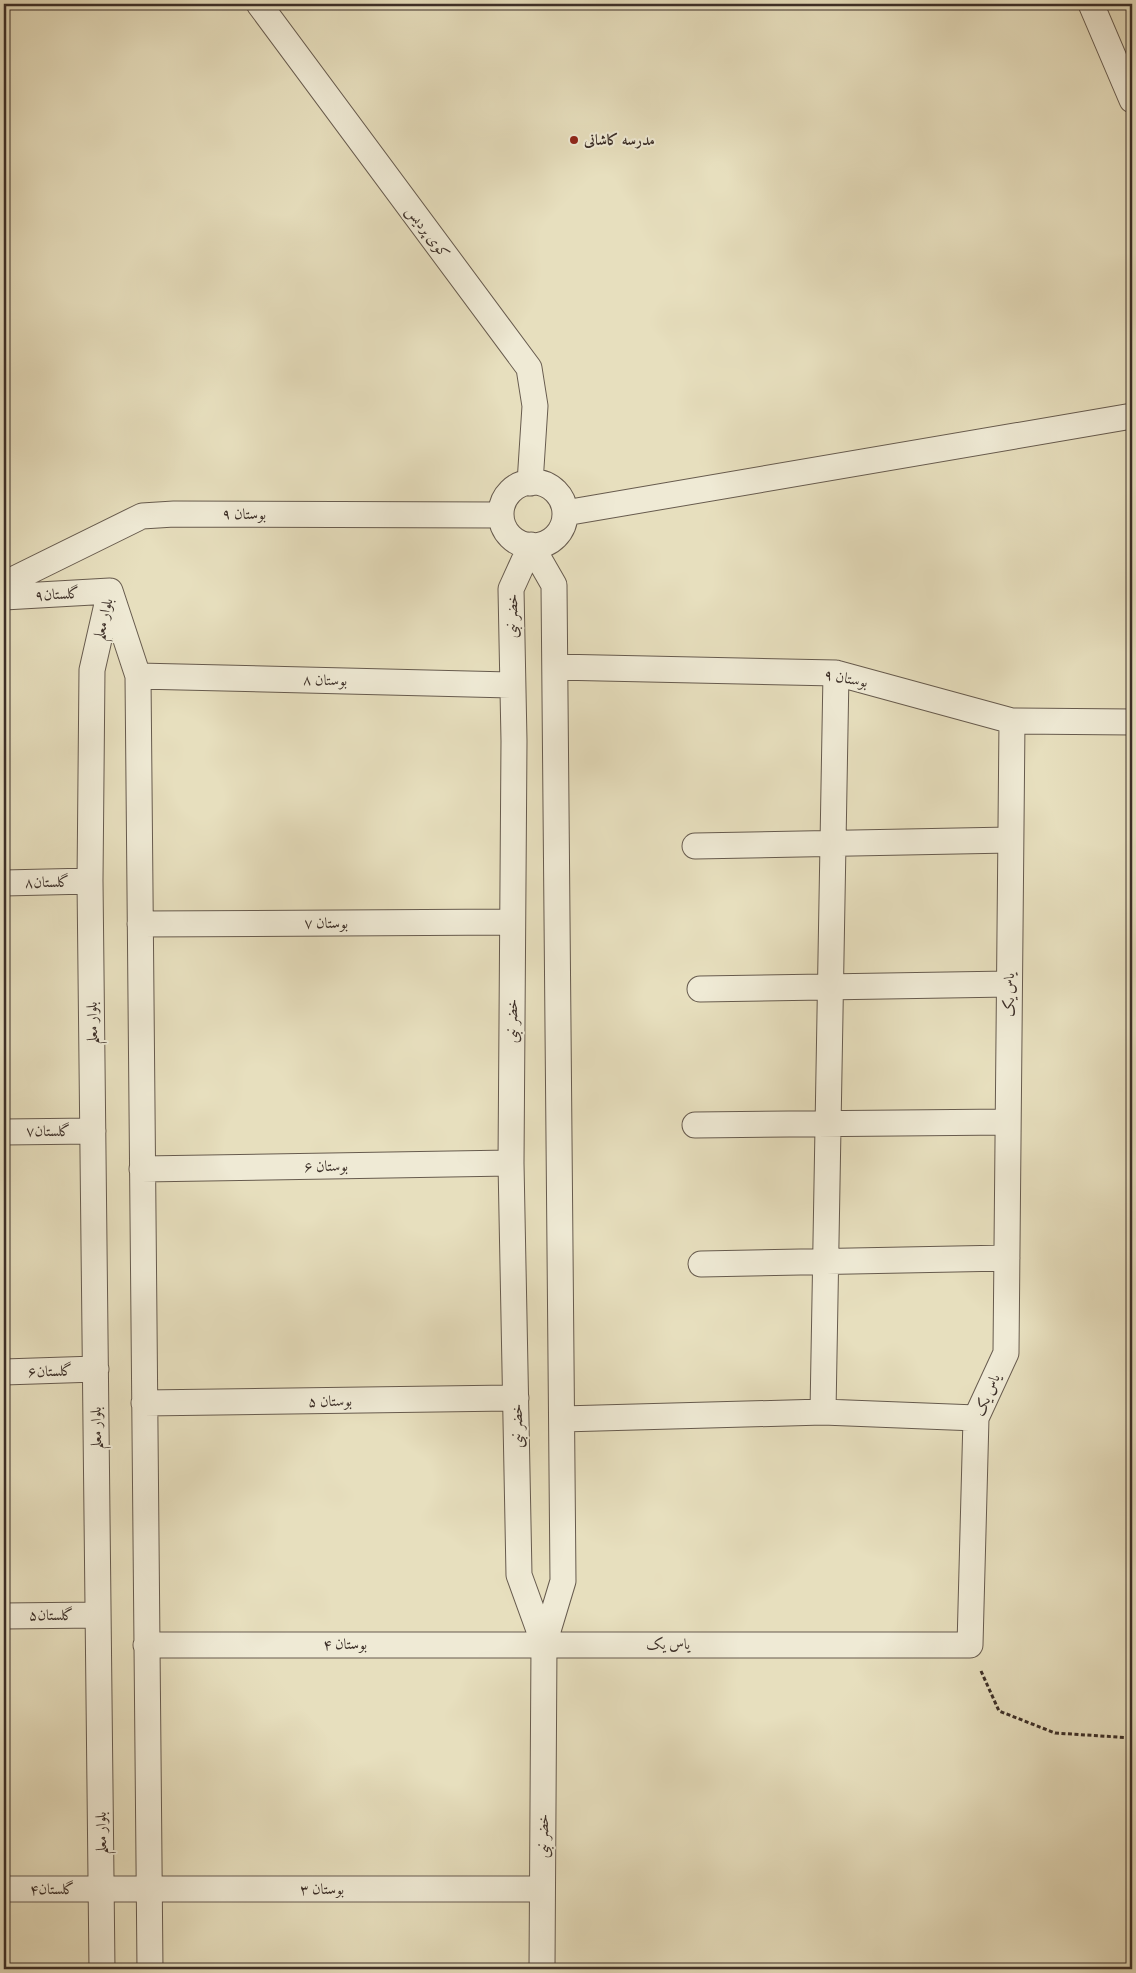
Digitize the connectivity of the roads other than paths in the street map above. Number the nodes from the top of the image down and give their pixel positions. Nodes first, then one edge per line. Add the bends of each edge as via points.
1 (259, 4) edge
2 (1091, 4) edge
3 (1132, 100) edge
4 (1132, 416) edge
5 (530, 483) junction
6 (564, 514) junction
7 (500, 516) junction
8 (531, 545) junction
9 (4, 584) edge
10 (110, 591) junction
11 (4, 597) edge
12 (555, 667) junction
13 (836, 672) junction
14 (138, 676) junction
15 (512, 685) junction
16 (1012, 720) junction
17 (1132, 722) edge
18 (1010, 840) junction
19 (833, 843) junction
20 (695, 846) dead end
21 (90, 881) junction
22 (4, 883) edge
23 (512, 922) junction
24 (140, 924) junction
25 (1009, 984) junction
26 (831, 987) junction
27 (700, 989) dead end
28 (1008, 1122) junction
29 (828, 1124) junction
30 (695, 1125) dead end
31 (93, 1131) junction
32 (4, 1132) edge
33 (511, 1163) junction
34 (142, 1169) junction
35 (1007, 1258) junction
36 (826, 1262) junction
37 (701, 1264) dead end
38 (96, 1369) junction
39 (4, 1372) edge
40 (516, 1398) junction
41 (144, 1403) junction
42 (823, 1412) junction
43 (976, 1418) junction
44 (562, 1420) junction
45 (98, 1615) junction
46 (4, 1616) edge
47 (544, 1644) junction
48 (146, 1645) junction
49 (4, 1888) edge
50 (101, 1889) junction
51 (149, 1889) junction
52 (542, 1889) junction
53 (102, 1969) edge
54 (150, 1969) edge
55 (542, 1969) edge

1 - 5 street, کوی پردیس via 529,368 535,406
2 - 3 street
4 - 6 street
5 - 6 street via 539,482 552,489 561,499
5 - 7 street via 512,489 503,501
6 - 8 street via 562,527 553,539
7 - 8 street via 504,529 513,540
7 - 9 street, بوستان ۹ via 142,516
8 - 12 street, خضر نبی via 554,584
8 - 15 street, خضر نبی via 511,589
10 - 11 street, گلستان۹
10 - 14 street, بلوار معلم
10 - 21 street, بلوار معلم via 92,670
12 - 13 street, بوستان ۹
12 - 44 street, خضر نبی
13 - 16 street, بوستان ۹
13 - 19 street
14 - 15 street, بوستان ۸
14 - 24 street, بلوار معلم
15 - 23 street, خضر نبی
16 - 17 street, بوستان ۹
16 - 18 street, یاس یک
18 - 19 street
18 - 25 street, یاس یک
19 - 20 street
19 - 26 street
21 - 22 street, گلستان۸
21 - 31 street, بلوار معلم
23 - 24 street, بوستان ۷
23 - 33 street, خضر نبی
24 - 34 street, بلوار معلم
25 - 26 street
25 - 28 street, یاس یک
26 - 27 street
26 - 29 street
28 - 29 street
28 - 35 street, یاس یک
29 - 30 street
29 - 36 street
31 - 32 street, گلستان۷
31 - 38 street, بلوار معلم
33 - 34 street, بوستان ۶
33 - 40 street, خضر نبی
34 - 41 street, بلوار معلم
35 - 36 street
35 - 43 street, یاس یک via 1006,1353
36 - 37 street
36 - 42 street
38 - 39 street, گلستان۶
38 - 45 street, بلوار معلم
40 - 41 street, بوستان ۵
40 - 47 street, خضر نبی via 518,1575
41 - 48 street, بلوار معلم
42 - 43 street
42 - 44 street
43 - 47 street, یاس یک via 970,1645
44 - 47 street, خضر نبی via 563,1581
45 - 46 street, گلستان۵
45 - 50 street, بلوار معلم
47 - 48 street, بوستان ۴
47 - 52 street, خضر نبی
48 - 51 street, بلوار معلم
49 - 50 street, گلستان۴
50 - 51 street, بوستان ۳
50 - 53 street, بلوار معلم
51 - 52 street, بوستان ۳
51 - 54 street, بلوار معلم
52 - 55 street, خضر نبی

